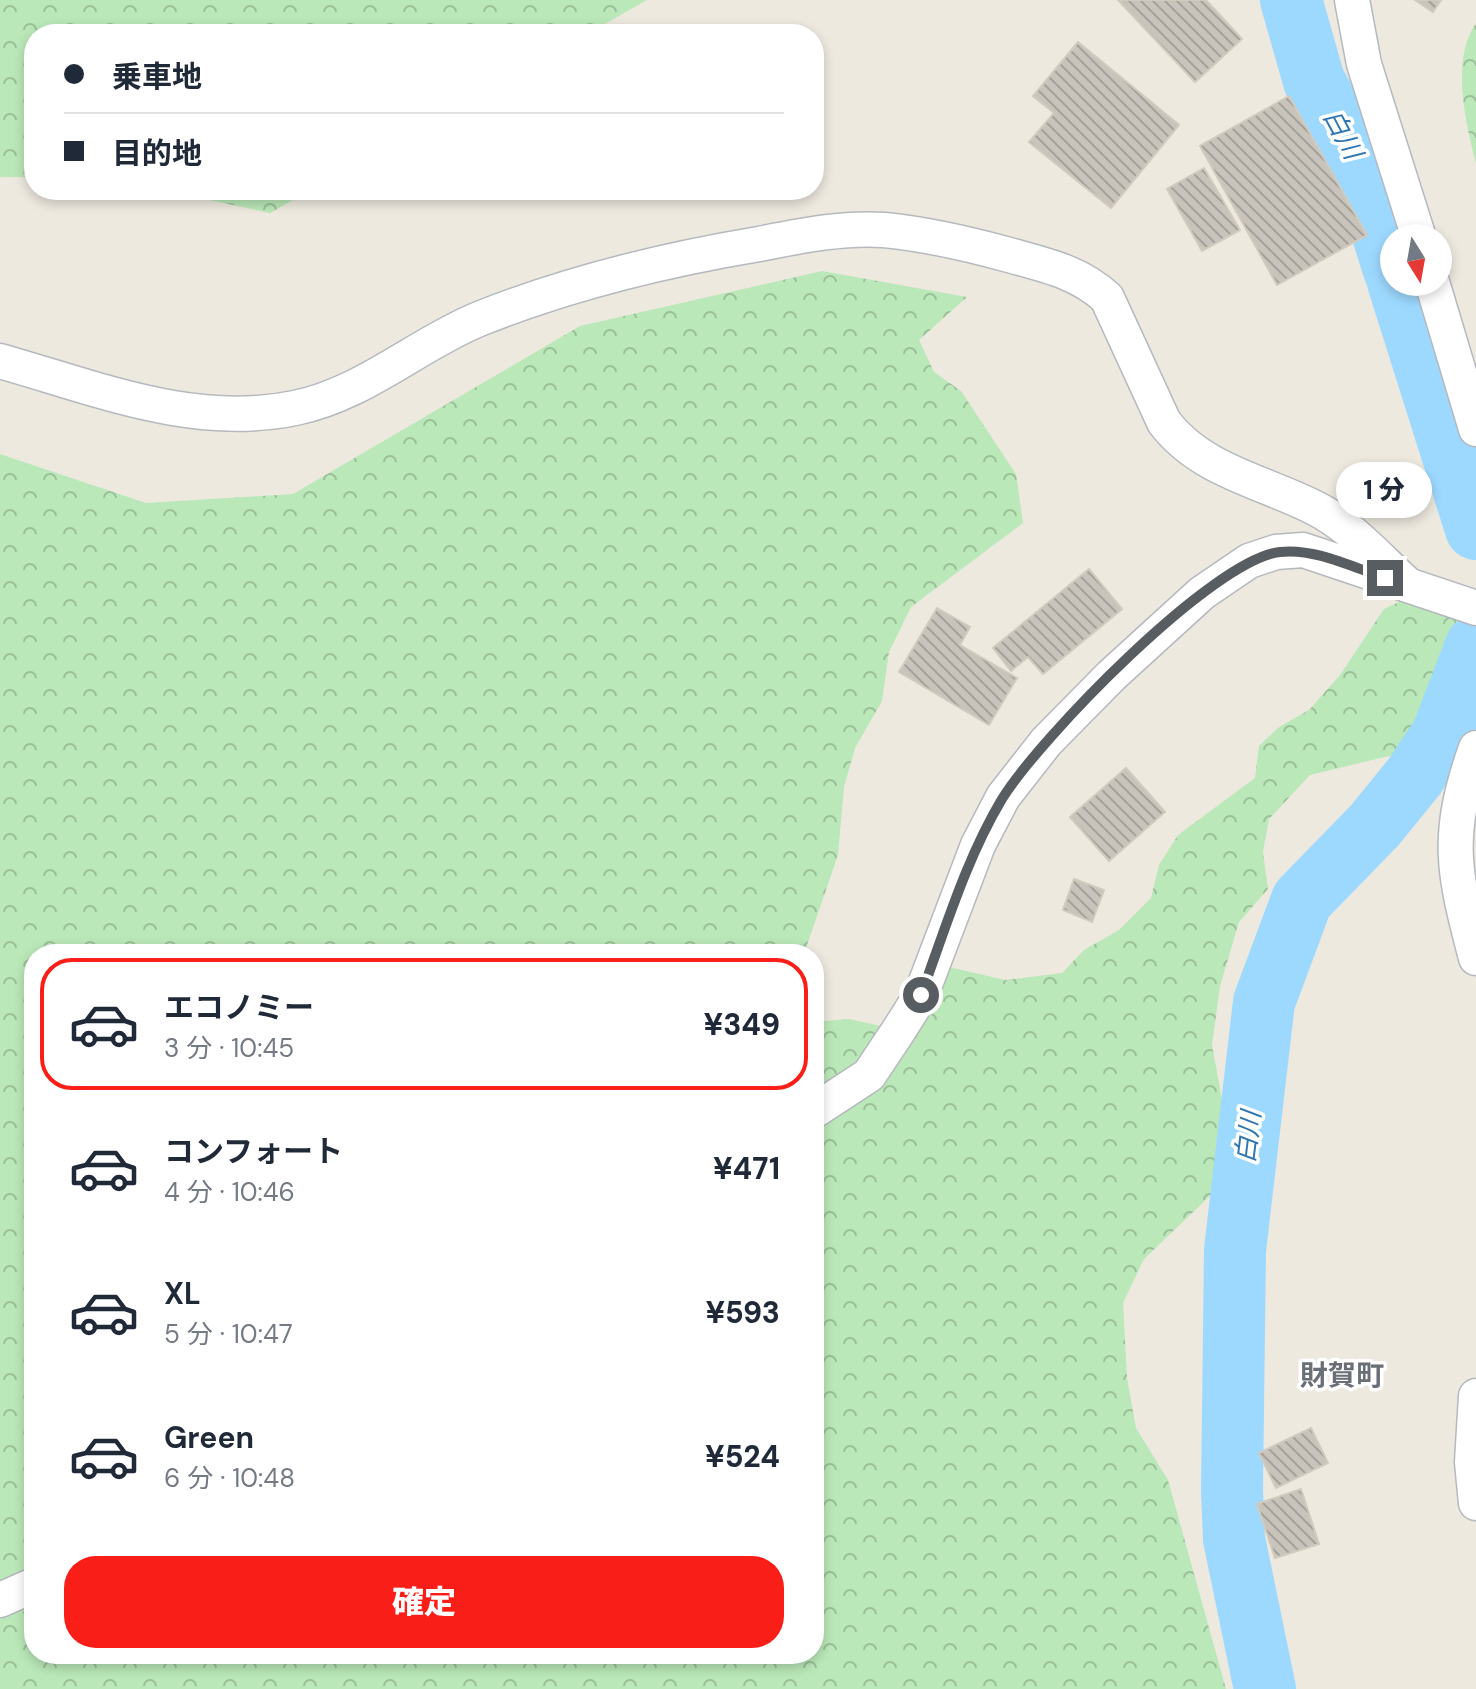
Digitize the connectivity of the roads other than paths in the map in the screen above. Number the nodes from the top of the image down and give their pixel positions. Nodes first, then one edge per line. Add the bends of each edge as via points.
1 (1352, 0) edge
2 (1415, 224) edge
3 (1436, 296) edge
4 (0, 361) edge
5 (1476, 429) edge
6 (1408, 585) junction
7 (1476, 608) edge
8 (1476, 748) edge
9 (1476, 958) edge
10 (824, 1104) edge
11 (1476, 1396) edge
12 (1476, 1503) edge
13 (24, 1589) edge
14 (0, 1600) edge

1 - 2 street via 1364,64
3 - 5 street
4 - 6 street via 174,410 214,415 282,410 355,388 476,320 590,280 823,232 884,230 985,248 1092,284 1107,298 1164,422 1187,449 1341,523
6 - 7 street
6 - 10 street via 1303,550 1249,561 1202,593 1046,742 1003,797 978,845 921,995 869,1075
8 - 9 street via 1455,817 1455,879
11 - 12 street
13 - 14 street

